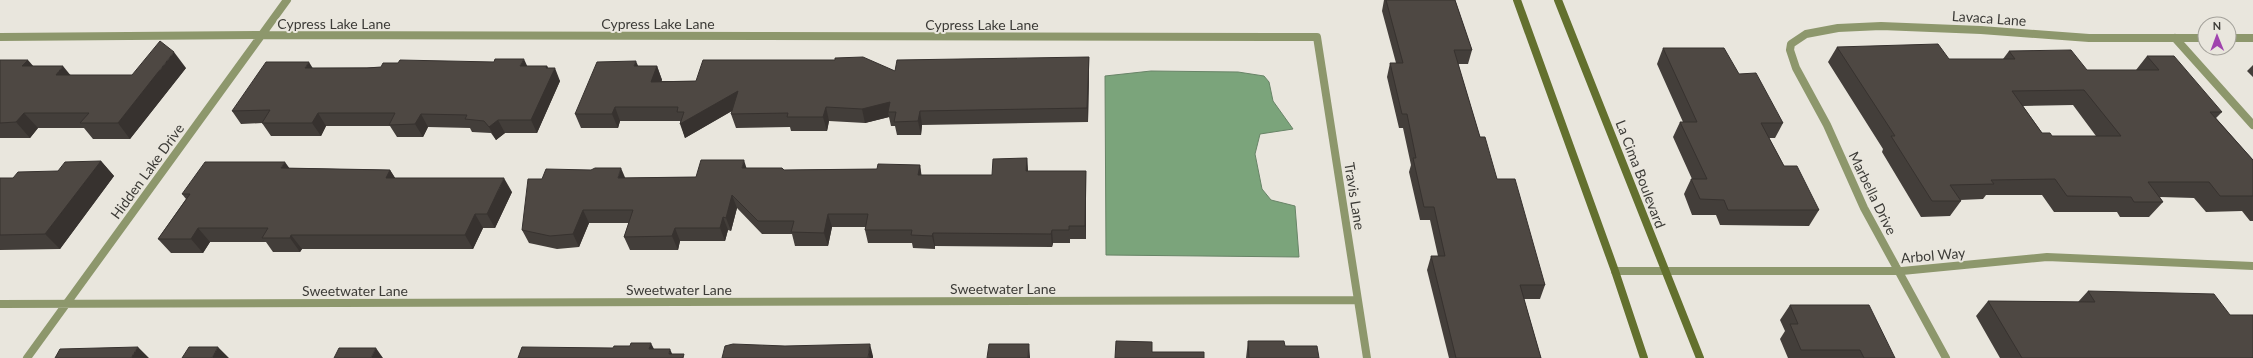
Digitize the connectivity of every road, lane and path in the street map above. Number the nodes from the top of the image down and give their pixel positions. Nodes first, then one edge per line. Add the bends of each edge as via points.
1 (288, 0) edge
2 (1516, 0) edge
3 (1558, 0) edge
4 (262, 35) junction
5 (0, 37) edge
6 (1317, 38) joint
7 (2175, 38) junction
8 (2197, 38) edge
9 (2237, 38) edge
10 (2253, 38) edge
11 (1791, 59) joint
12 (2253, 125) edge
13 (2253, 266) edge
14 (1665, 270) junction
15 (1615, 271) junction
16 (1898, 271) junction
17 (1358, 300) junction
18 (0, 304) edge
19 (66, 304) junction
20 (27, 358) edge
21 (1367, 358) edge
22 (1644, 358) edge
23 (1700, 358) edge
24 (1946, 358) edge

1 - 4 street, Hidden Lake Drive
2 - 15 street
3 - 14 street, La Cima Boulevard
4 - 5 street, Cypress Lake Lane
4 - 6 street, Cypress Lake Lane
4 - 19 street, Hidden Lake Drive
6 - 17 street, Travis Lane
7 - 8 street, Lavaca Lane
7 - 11 street, Lavaca Lane via 2087,38 1957,28 1848,28 1801,34 1790,45
7 - 12 street
9 - 10 street
11 - 16 street, Marbella Drive via 1820,111 1865,209
13 - 16 street, Arbol Way via 2047,257
14 - 15 street, Arbol Way
14 - 16 street, Arbol Way
14 - 23 street, La Cima Boulevard
15 - 22 street
16 - 24 street, Marbella Drive
17 - 19 street, Sweetwater Lane
17 - 21 street, Travis Lane
18 - 19 street, Sweetwater Lane
19 - 20 street, Hidden Lake Drive

